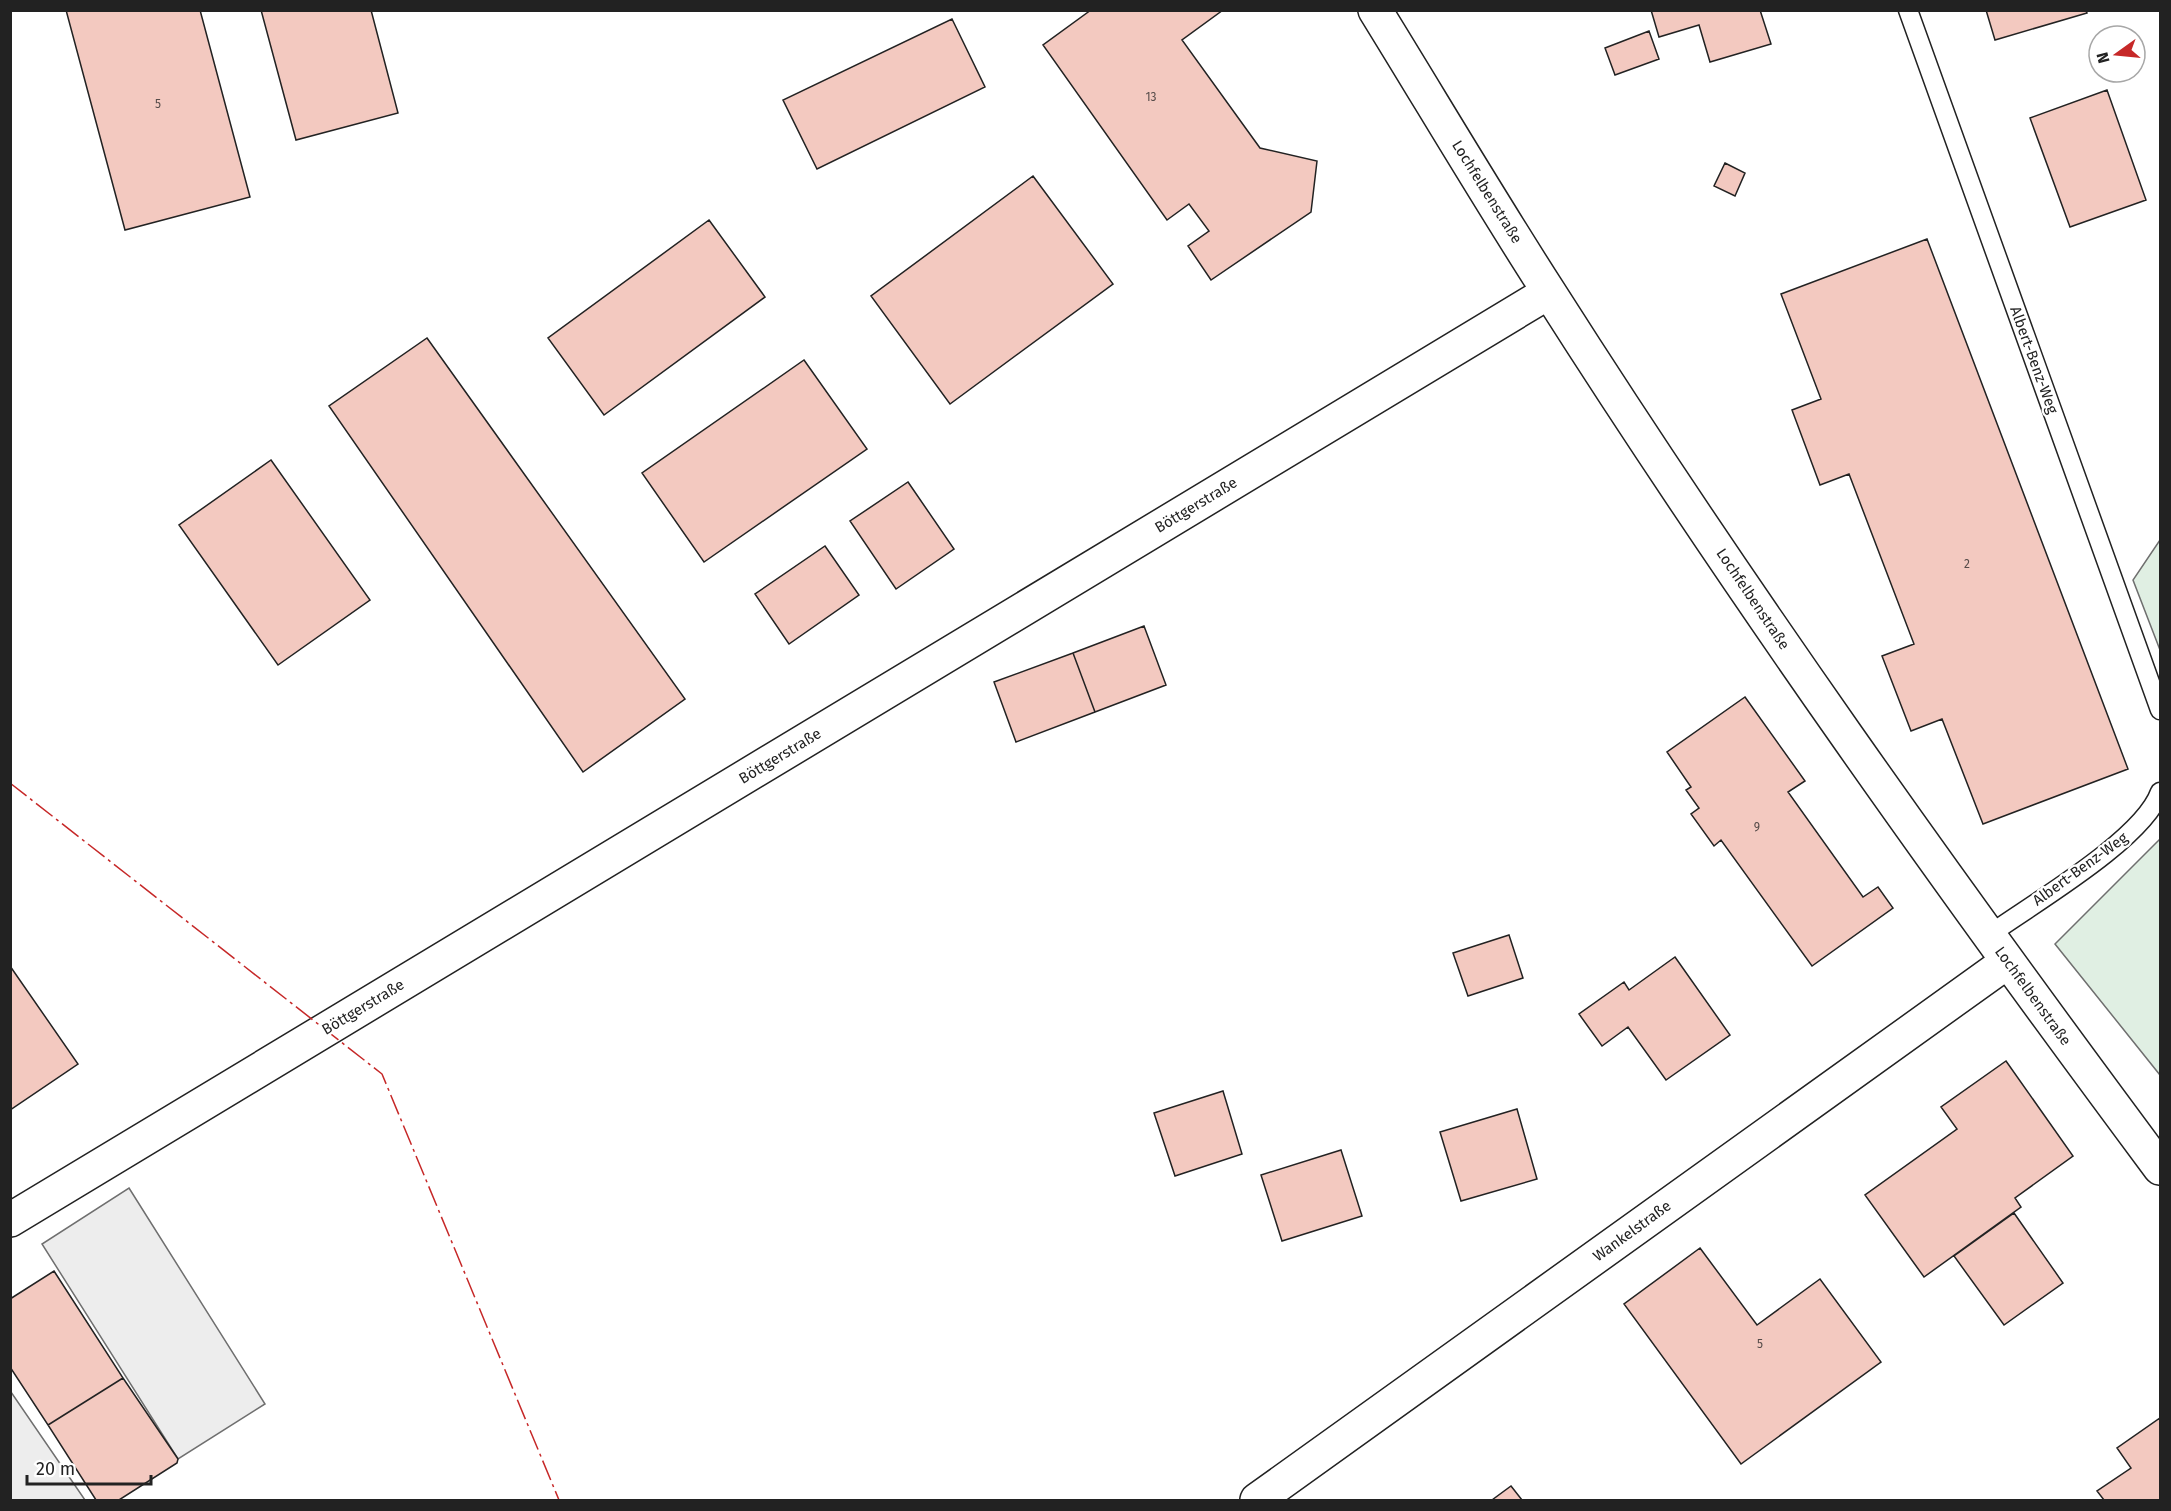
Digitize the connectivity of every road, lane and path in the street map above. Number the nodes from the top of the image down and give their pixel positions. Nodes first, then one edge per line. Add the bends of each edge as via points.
1 (1375, 10) edge
2 (1908, 10) edge
3 (1549, 292) junction
4 (2160, 710) edge
5 (2160, 792) edge
6 (1989, 935) junction
7 (2007, 962) junction
8 (2160, 1168) edge
9 (10, 1220) edge
10 (1257, 1500) edge

1 - 3 street, Lochfelbenstraße
2 - 4 lane, Albert-Benz-Weg
3 - 6 street, Lochfelbenstraße via 1763,614
3 - 9 street, Böttgerstraße
5 - 6 lane, Albert-Benz-Weg via 2145,818 2123,841
6 - 7 street, Lochfelbenstraße
7 - 8 street, Lochfelbenstraße
7 - 10 street, Wankelstraße

